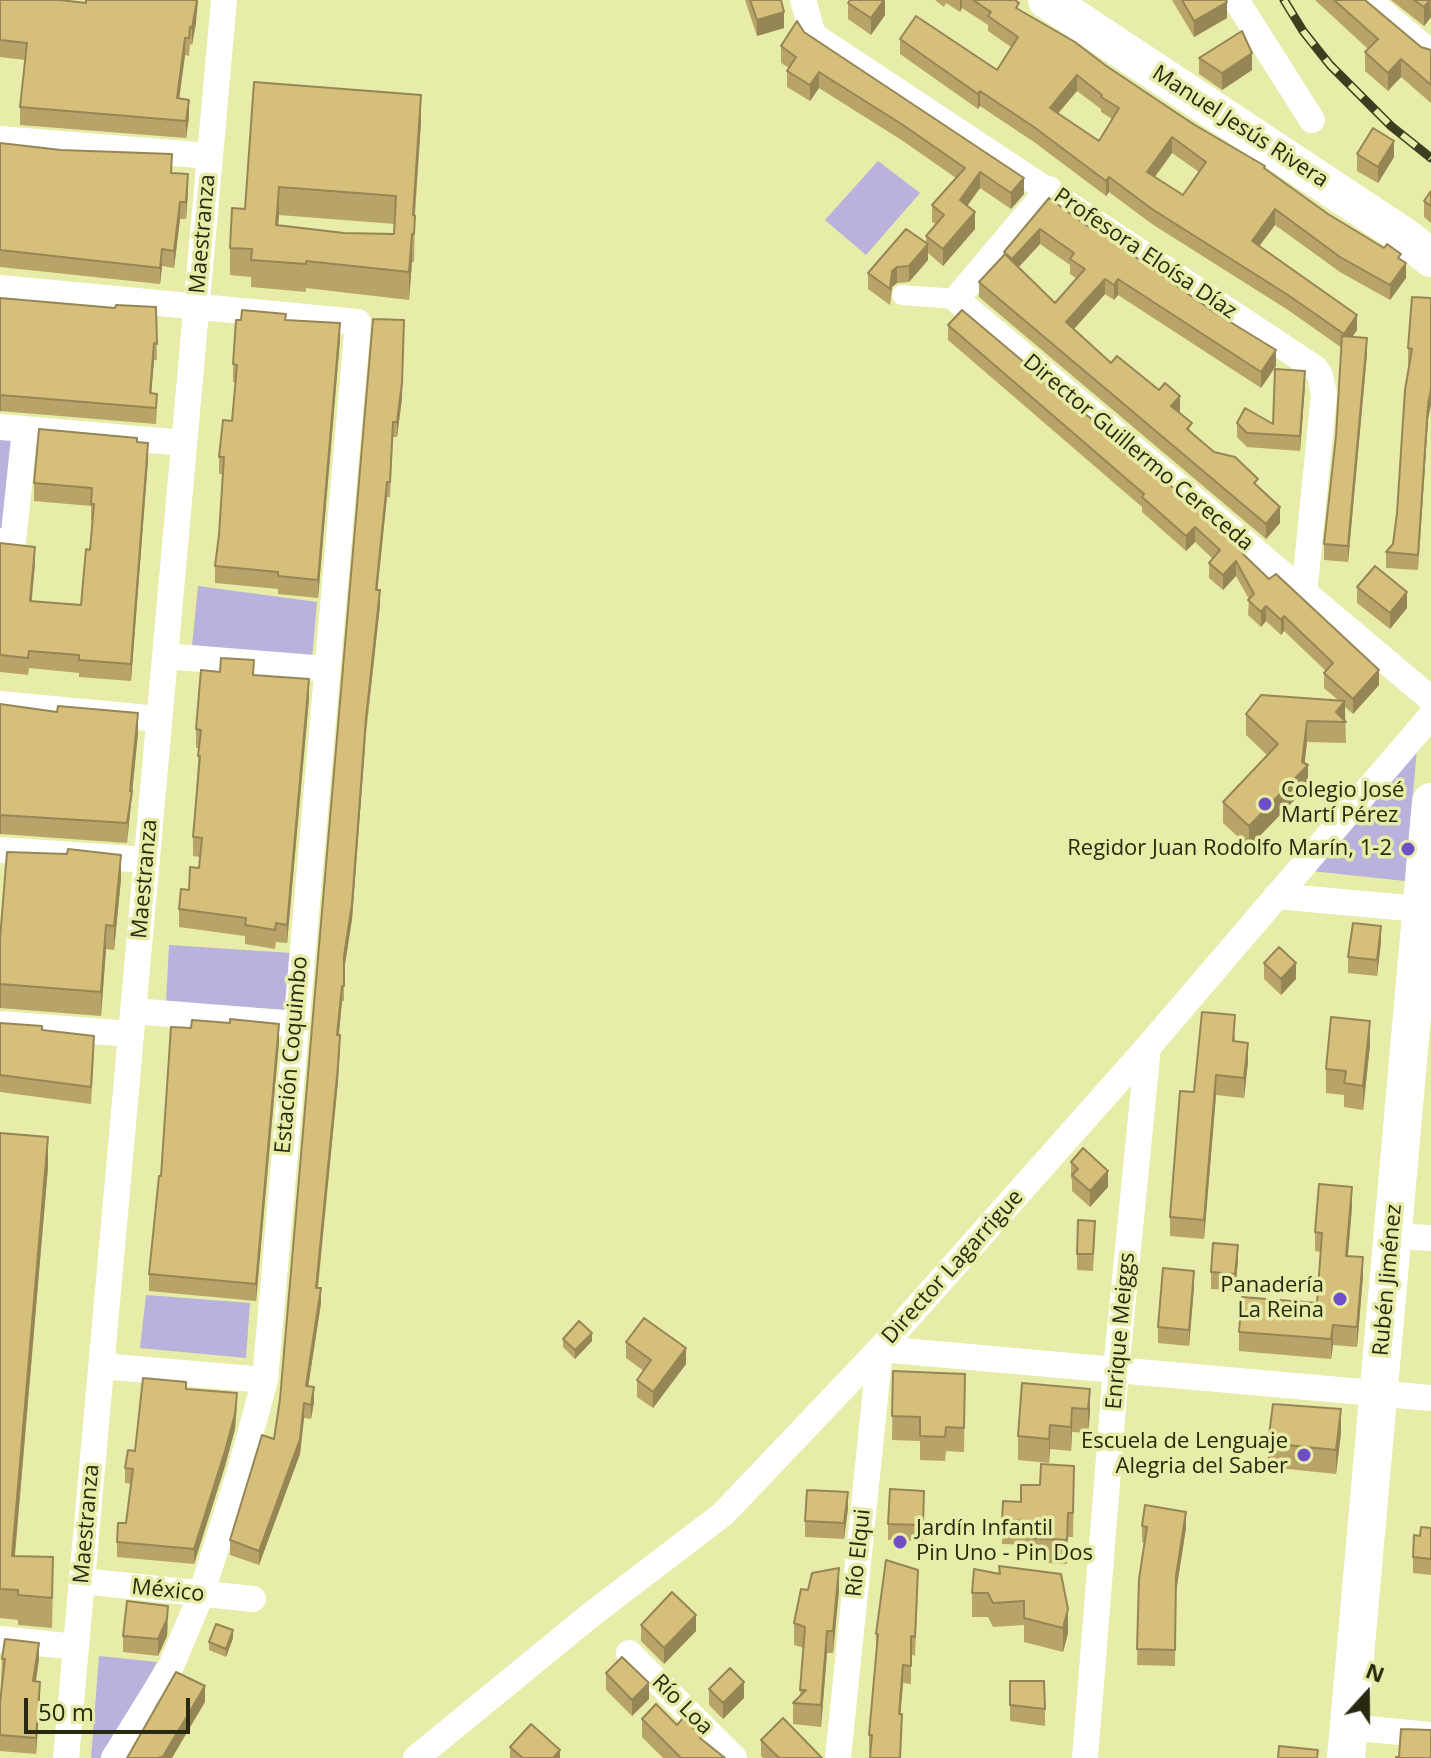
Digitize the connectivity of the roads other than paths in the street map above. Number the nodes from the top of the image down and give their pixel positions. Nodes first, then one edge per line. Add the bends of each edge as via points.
1 (224, 0) edge
2 (803, 0) edge
3 (1047, 0) edge
4 (1236, 0) edge
5 (1368, 0) edge
6 (1431, 53) edge
7 (1312, 120) dead end
8 (0, 139) edge
9 (210, 156) junction
10 (1049, 189) junction
11 (1431, 258) edge
12 (0, 288) edge
13 (902, 295) dead end
14 (956, 299) junction
15 (196, 307) junction
16 (12, 428) edge
17 (184, 443) junction
18 (0, 541) edge
19 (1304, 594) junction
20 (165, 656) junction
21 (326, 669) junction
22 (1431, 699) edge
23 (0, 704) edge
24 (1431, 716) edge
25 (159, 719) junction
26 (1431, 802) edge
27 (0, 850) edge
28 (147, 860) junction
29 (1276, 896) junction
30 (1426, 909) edge
31 (132, 1023) junction
32 (0, 1024) edge
33 (295, 1024) junction
34 (1148, 1047) junction
35 (1392, 1236) junction
36 (1431, 1238) edge
37 (880, 1349) junction
38 (101, 1366) junction
39 (1116, 1370) junction
40 (265, 1380) junction
41 (1378, 1393) junction
42 (1431, 1398) edge
43 (82, 1581) junction
44 (201, 1595) junction
45 (253, 1599) dead end
46 (0, 1639) edge
47 (76, 1647) junction
48 (629, 1653) dead end
49 (1431, 1735) edge
50 (1347, 1743) edge
51 (426, 1755) edge
52 (66, 1758) edge
53 (114, 1758) edge
54 (734, 1758) edge
55 (838, 1758) edge
56 (1085, 1758) edge

1 - 9 street, Maestranza
2 - 10 street, Profesora Eloísa Díaz via 813,35
3 - 11 main road, Manuel Jesús Rivera
4 - 7 street
5 - 6 street
8 - 9 street
9 - 15 street, Maestranza
10 - 14 street
10 - 19 street, Profesora Eloísa Díaz via 1320,375 1324,394
12 - 15 street
13 - 14 street
14 - 19 street, Director Guillermo Cereceda
15 - 17 street, Maestranza
15 - 21 street, Estación Coquimbo via 358,322
16 - 17 street
16 - 18 street via 13,542
17 - 20 street, Maestranza
19 - 22 street, Director Guillermo Cereceda
20 - 21 street
20 - 25 street, Maestranza
21 - 33 street, Estación Coquimbo
23 - 25 street
24 - 29 street, Director Lagarrigue
25 - 28 street, Maestranza
26 - 30 main road, Rubén Jiménez
27 - 28 street
28 - 31 street, Maestranza
29 - 30 street
29 - 34 street, Director Lagarrigue
30 - 35 main road, Rubén Jiménez
31 - 32 street
31 - 33 street
31 - 38 street, Maestranza
33 - 40 street, Estación Coquimbo
34 - 37 street, Director Lagarrigue
34 - 39 street, Enrique Meiggs
35 - 36 street
35 - 41 main road, Rubén Jiménez
37 - 39 street
37 - 51 street, Director Lagarrigue via 723,1514 592,1614
37 - 55 street, Río Elqui
38 - 40 street
38 - 43 street, Maestranza
39 - 41 street
39 - 56 street, Enrique Meiggs
40 - 44 street, Estación Coquimbo
41 - 42 street
41 - 50 main road, Rubén Jiménez
43 - 44 street, México
43 - 47 street, Maestranza
44 - 45 street, México
44 - 53 street, Estación Coquimbo via 171,1666
46 - 47 street
47 - 52 street, Maestranza
48 - 54 street, Río Loa
49 - 50 street

